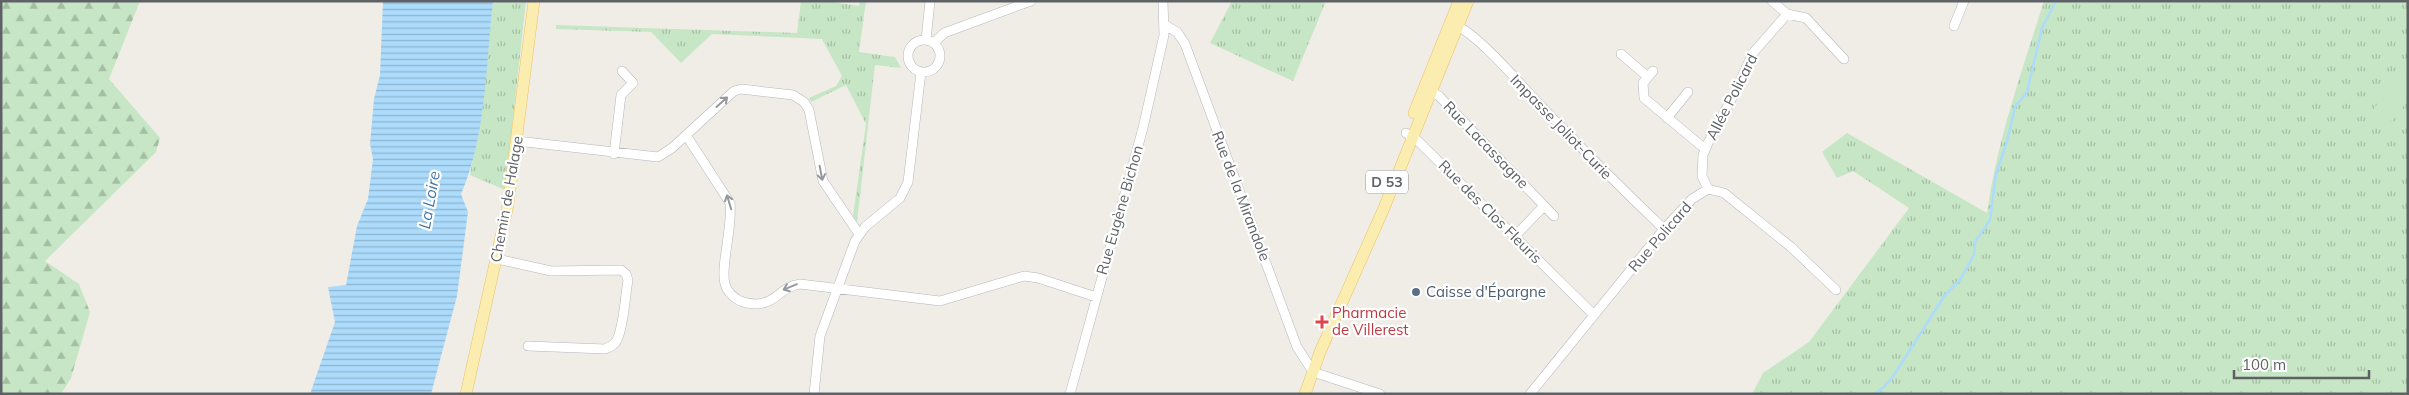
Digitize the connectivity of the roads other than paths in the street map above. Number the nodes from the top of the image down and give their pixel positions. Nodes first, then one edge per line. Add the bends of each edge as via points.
1 (534, 1) edge
2 (930, 1) edge
3 (1031, 1) edge
4 (1164, 1) edge
5 (1459, 1) edge
6 (1468, 1) edge
7 (1772, 1) edge
8 (1964, 1) edge
9 (1787, 14) junction
10 (1455, 24) junction
11 (1165, 25) junction
12 (1954, 26) dead end
13 (930, 42) junction
14 (1621, 54) dead end
15 (1844, 59) dead end
16 (622, 72) dead end
17 (921, 72) junction
18 (1428, 89) junction
19 (1688, 92) dead end
20 (1667, 118) junction
21 (686, 135) junction
22 (1409, 135) junction
23 (517, 141) junction
24 (1705, 149) junction
25 (614, 154) junction
26 (1708, 189) junction
27 (1544, 206) junction
28 (1554, 216) dead end
29 (1664, 229) junction
30 (859, 234) junction
31 (1515, 236) junction
32 (497, 259) junction
33 (837, 289) junction
34 (1836, 290) dead end
35 (1096, 297) junction
36 (1594, 315) junction
37 (528, 346) dead end
38 (1313, 372) junction
39 (466, 394) edge
40 (814, 394) edge
41 (1070, 394) edge
42 (1304, 394) edge
43 (1380, 394) edge
44 (1530, 394) edge

1 - 23 main road, Chemin de Halage
2 - 13 street
3 - 13 street
4 - 11 street, Rue Eugène Bichon
5 - 10 main road, D 53
6 - 10 main road, D 53
7 - 9 street
8 - 12 street
9 - 15 street via 1806,18
9 - 24 street, Allée Policard via 1753,53
10 - 18 main road, D 53
10 - 29 street, Impasse Joliot-Curie via 1503,65 1608,176
11 - 35 street, Rue Eugène Bichon via 1143,128
11 - 38 street, Rue de la Mirandole via 1177,32 1185,44 1298,347
13 - 17 street via 940,52 939,63 931,70
13 - 17 street via 916,42 909,50 909,61
14 - 20 street via 1650,74 1643,83 1644,98
16 - 25 street via 633,83 621,95
17 - 30 street via 908,182 900,198
18 - 22 main road, D 53
18 - 27 street, Rue Lacassagne
19 - 20 street
20 - 24 street
21 - 25 street via 658,157
21 -> 30 street via 734,91 741,89 799,97 811,118 823,181
33 -> 21 street via 800,284 789,286 762,304 744,302 730,294 724,275 731,224 730,203
22 - 31 street, Rue des Clos Fleuris
22 - 38 main road, D 53 via 1384,208
23 - 25 street
23 - 32 main road, Chemin de Halage
24 - 26 street, Allée Policard via 1702,176
26 - 29 street, Rue Policard via 1692,199
26 - 34 street via 1724,193 1791,247
27 - 28 street, Rue Lacassagne
27 - 31 street
29 - 36 street, Rue Policard
30 - 33 street
31 - 36 street, Rue des Clos Fleuris
32 - 37 street via 551,271 621,270 626,274 628,280 620,330 613,346 604,349
32 - 39 main road, Chemin de Halage
33 - 35 street via 940,301 1024,276
33 - 40 street via 820,336
35 - 41 street, Rue Eugène Bichon
36 - 44 street, Rue Policard
38 - 42 main road, D 53
38 - 43 street

